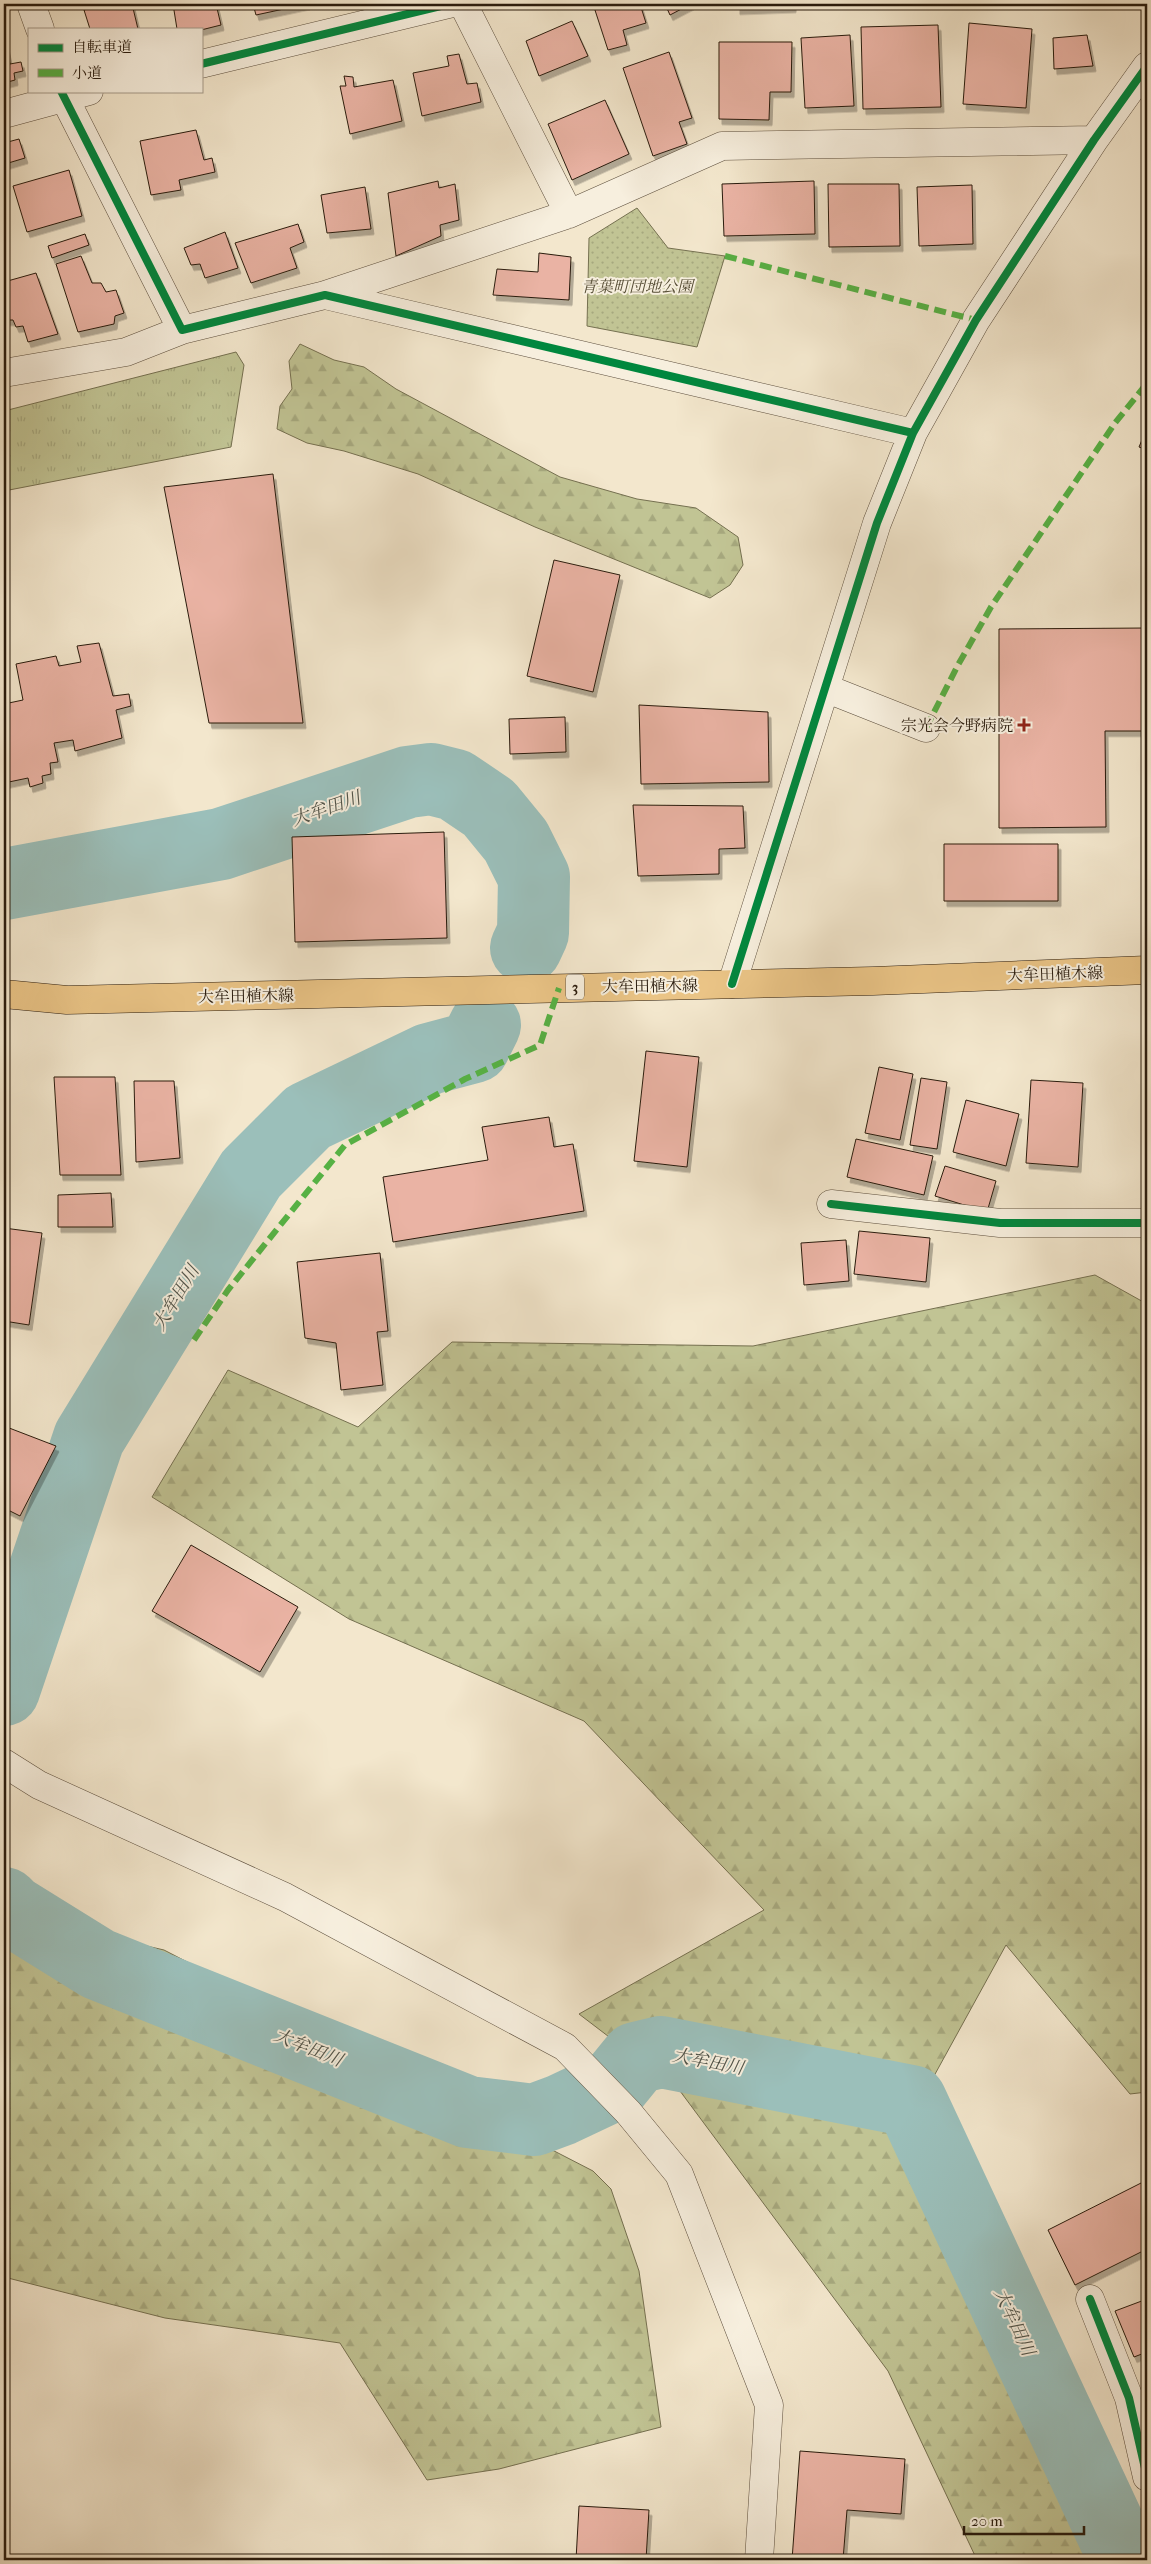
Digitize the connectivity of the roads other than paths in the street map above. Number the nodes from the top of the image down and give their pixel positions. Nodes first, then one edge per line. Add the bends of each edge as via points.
1 (31, 4) edge
2 (449, 4) edge
3 (463, 4) edge
4 (40, 28) edge
5 (202, 64) edge
6 (1147, 66) edge
7 (80, 92) edge
8 (62, 94) edge
9 (4, 114) edge
10 (1094, 140) junction
11 (568, 214) junction
12 (324, 295) junction
13 (182, 330) junction
14 (4, 372) edge
15 (913, 433) junction
16 (825, 688) junction
17 (926, 728) dead end
18 (1147, 970) edge
19 (732, 984) junction
20 (4, 994) edge
21 (831, 1204) dead end
22 (1147, 1223) edge
23 (4, 1763) edge
24 (1090, 2299) dead end
25 (1147, 2477) edge
26 (759, 2560) edge

1 - 4 street
2 - 5 street
3 - 11 street
6 - 10 street
7 - 8 street
8 - 9 street
8 - 13 street
10 - 11 street via 722,146
10 - 15 street via 976,320
11 - 12 street
12 - 13 street
12 - 15 street
13 - 14 street via 126,352
15 - 16 street via 877,523
16 - 17 street
16 - 19 street
18 - 19 main road, 大牟田植木線 / 3
19 - 20 main road, 大牟田植木線 / 3 via 67,1000
21 - 22 street via 1000,1223
23 - 26 street via 40,1785 285,1897 565,2047 628,2112 679,2174 769,2405
24 - 25 street via 1129,2398

